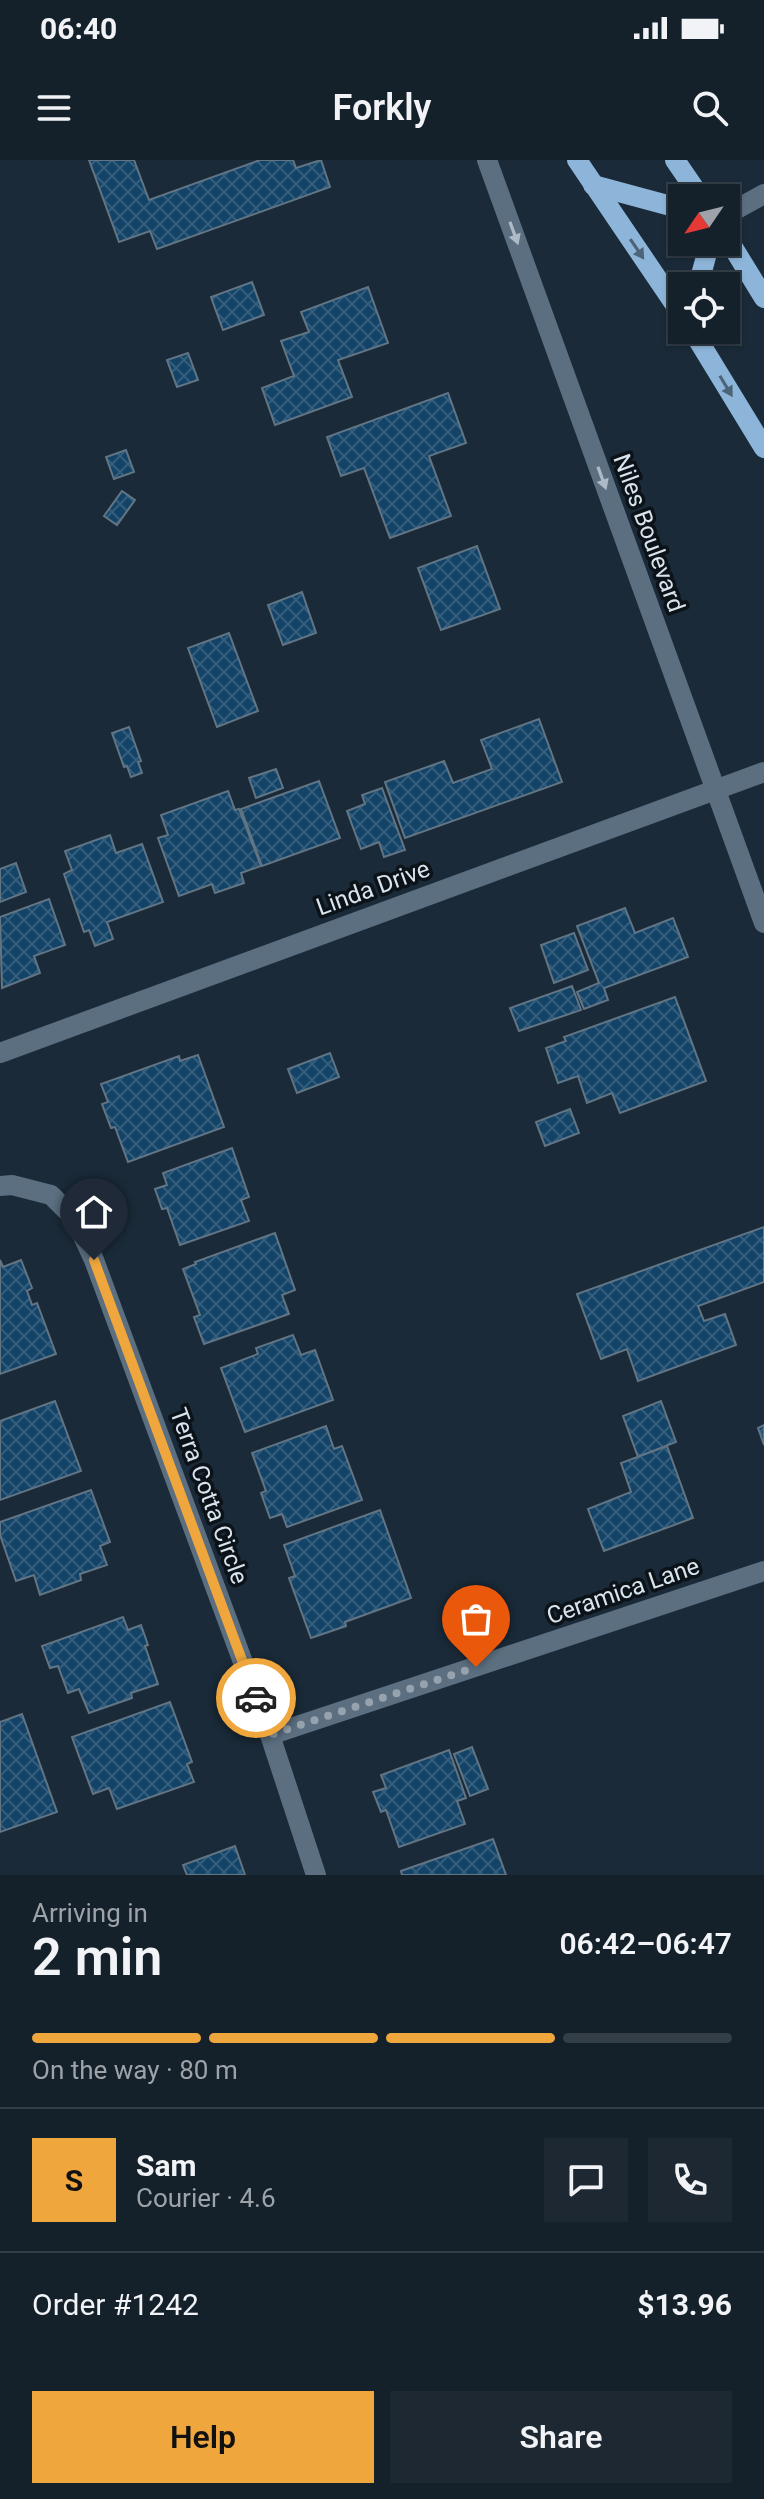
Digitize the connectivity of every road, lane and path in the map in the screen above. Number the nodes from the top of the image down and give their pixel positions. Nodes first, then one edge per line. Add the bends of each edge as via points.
1 (487, 160) edge
2 (577, 160) edge
3 (675, 160) edge
4 (691, 184) edge
5 (593, 185) junction
6 (764, 194) edge
7 (668, 205) edge
8 (740, 207) edge
9 (738, 256) edge
10 (668, 295) edge
11 (764, 298) edge
12 (701, 344) edge
13 (764, 448) edge
14 (764, 772) edge
15 (714, 789) junction
16 (764, 923) edge
17 (0, 1053) edge
18 (0, 1186) edge
19 (764, 1571) edge
20 (270, 1735) junction
21 (316, 1875) edge

1 -> 15 street, Niles Boulevard
2 - 5 main road
3 - 4 main road
5 - 7 main road
5 -> 10 main road
6 - 8 street
9 - 11 main road
12 -> 13 main road
14 - 15 street, Linda Drive
15 - 16 street, Niles Boulevard
15 - 17 street, Linda Drive
18 - 20 street, Terra Cotta Circle via 51,1195 75,1219
19 - 20 street, Ceramica Lane
20 - 21 street, Terra Cotta Circle

